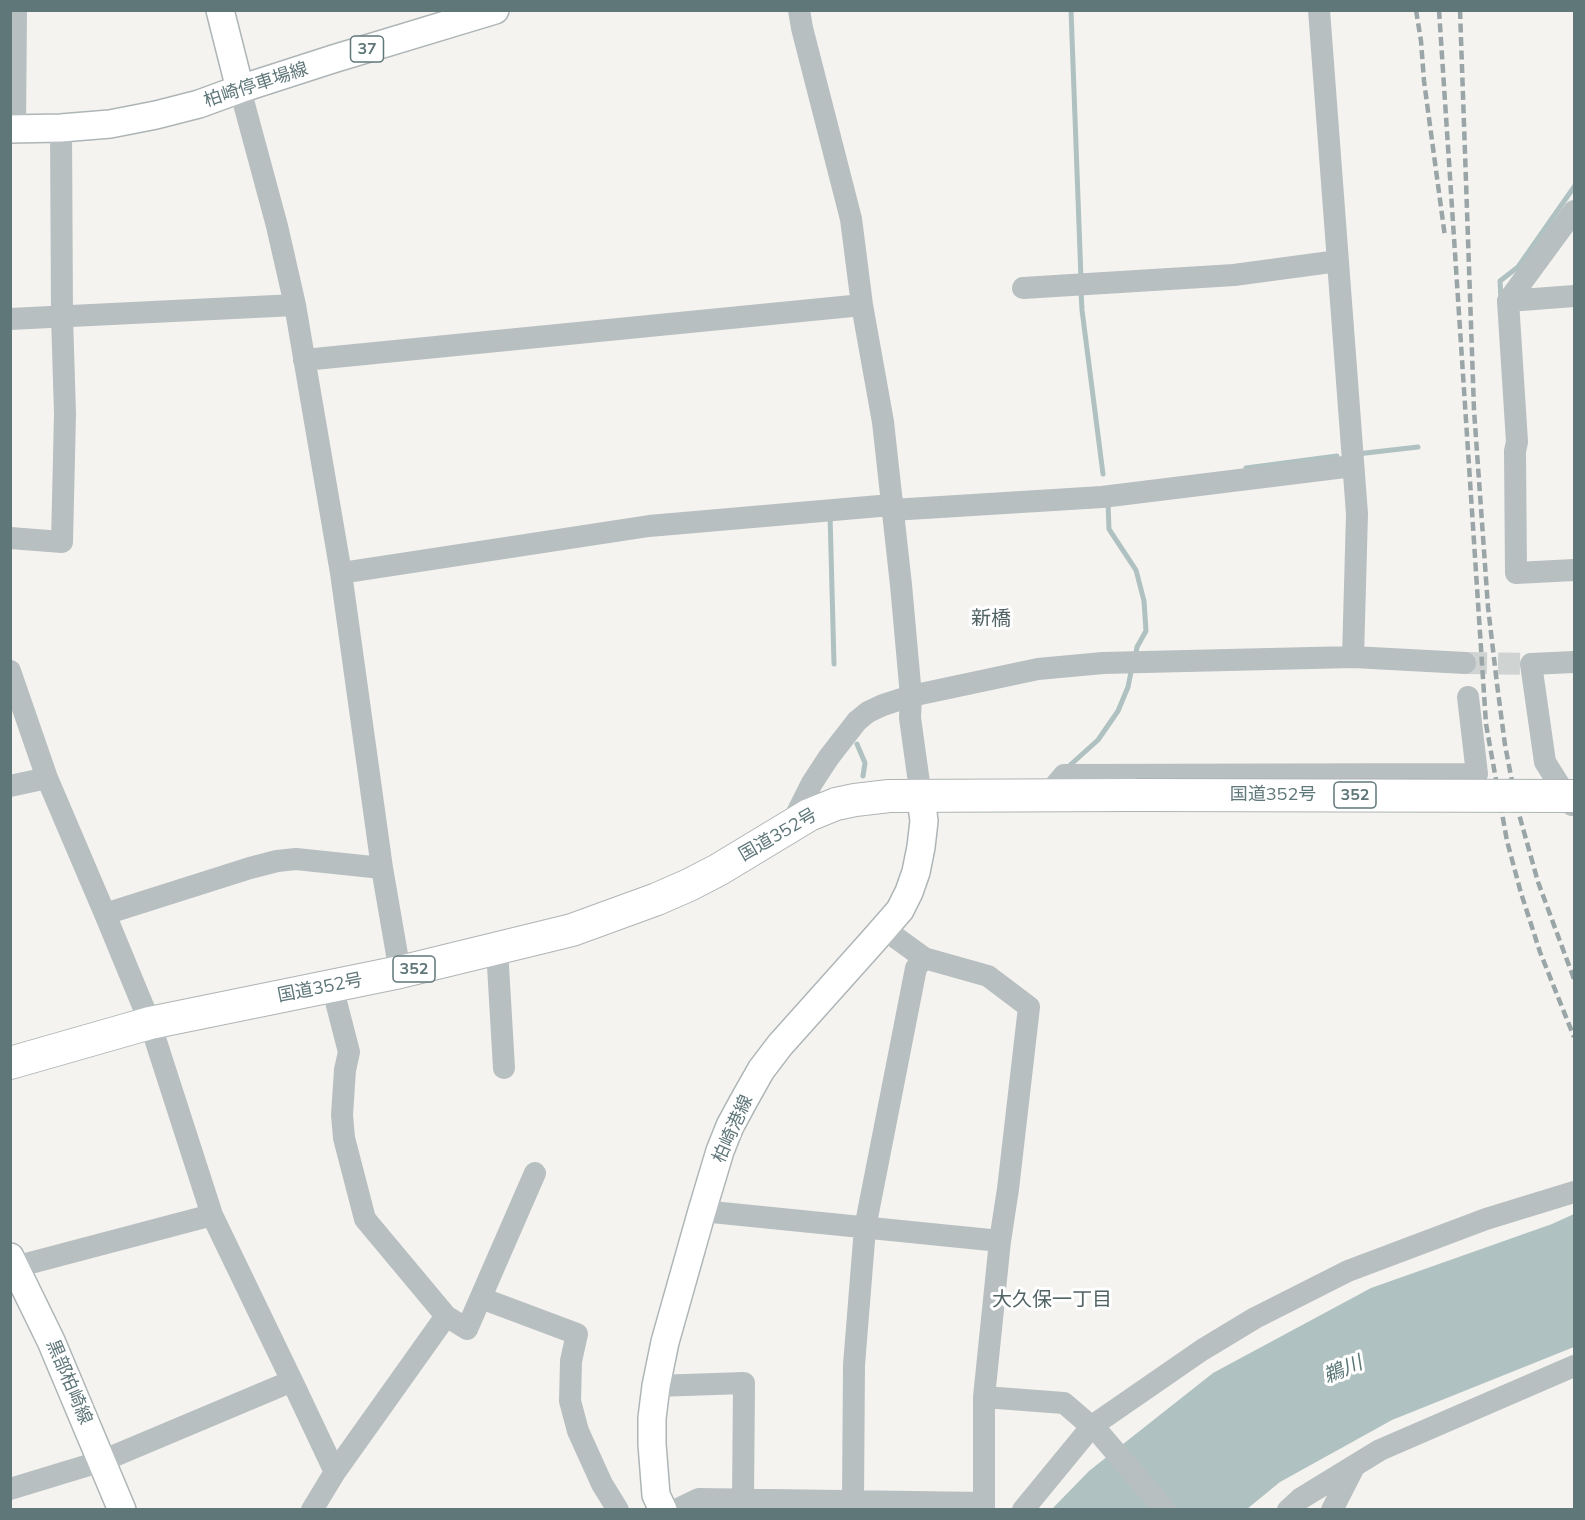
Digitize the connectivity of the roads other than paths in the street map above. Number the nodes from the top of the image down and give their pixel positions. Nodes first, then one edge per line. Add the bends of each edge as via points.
1 (16, 10) edge
2 (220, 10) edge
3 (495, 10) edge
4 (799, 10) edge
5 (1319, 10) edge
6 (240, 89) junction
7 (62, 128) junction
8 (13, 129) edge
9 (1575, 211) edge
10 (1338, 261) junction
11 (1023, 288) dead end
12 (1575, 296) edge
13 (1508, 301) junction
14 (295, 305) junction
15 (862, 305) junction
16 (62, 316) junction
17 (10, 319) edge
18 (304, 360) junction
19 (1353, 466) junction
20 (892, 507) junction
21 (10, 538) edge
22 (1575, 570) edge
23 (341, 573) junction
24 (1353, 657) junction
25 (1465, 663) tunnel mouth
26 (1575, 663) edge
27 (10, 671) edge
28 (911, 696) junction
29 (1468, 697) dead end
30 (1551, 772) junction
31 (1575, 772) edge
32 (47, 778) junction
33 (10, 786) edge
34 (1047, 795) junction
35 (1575, 796) edge
36 (921, 797) junction
37 (1575, 809) edge
38 (797, 821) junction
39 (382, 868) junction
40 (105, 914) junction
41 (884, 929) junction
42 (497, 949) junction
43 (924, 958) junction
44 (400, 972) junction
45 (332, 986) junction
46 (150, 1023) junction
47 (10, 1063) edge
48 (504, 1068) dead end
49 (535, 1173) dead end
50 (1575, 1192) edge
51 (702, 1211) junction
52 (212, 1215) junction
53 (865, 1228) junction
54 (1000, 1241) junction
55 (13, 1262) edge
56 (481, 1298) junction
57 (446, 1316) junction
58 (1575, 1366) edge
59 (292, 1381) junction
60 (656, 1386) junction
61 (984, 1397) junction
62 (1096, 1430) junction
63 (102, 1461) junction
64 (1354, 1467) junction
65 (336, 1472) junction
66 (10, 1489) edge
67 (743, 1499) junction
68 (855, 1505) edge
69 (984, 1506) edge
70 (122, 1509) edge
71 (312, 1509) edge
72 (618, 1509) edge
73 (663, 1509) edge
74 (676, 1509) edge
75 (1023, 1509) edge
76 (1166, 1509) edge
77 (1288, 1509) edge
78 (1332, 1509) edge

1 - 8 street
2 - 6 main road
3 - 6 main road, 柏崎停車場線 / 37
4 - 15 street via 851,219
5 - 10 street
6 - 7 main road, 柏崎停車場線 / 37 via 156,115
6 - 14 street
7 - 8 main road, 柏崎停車場線 / 37
7 - 16 street
9 - 13 street
10 - 11 street via 1234,275
10 - 19 street
12 - 13 street
13 - 22 street via 1517,442 1516,573
14 - 16 street
14 - 18 street
15 - 18 street
15 - 20 street via 883,422
16 - 17 street
16 - 21 street via 62,542
18 - 23 street
19 - 20 street via 1102,497
19 - 24 street via 1357,514
20 - 23 street via 650,526
20 - 28 street
23 - 39 street
24 - 25 street
24 - 28 street via 1103,663 1038,669
26 - 30 street via 1531,664 1545,762
27 - 32 street
28 - 36 street via 910,718
28 - 38 street via 883,705 857,721 812,783
29 - 34 street via 1477,774 1064,775
30 - 31 street
30 - 37 street
32 - 33 street
32 - 40 street
34 - 35 highway, 国道352号 / 352, bridge
34 - 36 highway, 国道352号 / 352
36 - 38 highway, 国道352号 / 352 via 855,800
36 - 41 main road, 柏崎港線 via 924,821 916,872 900,910
38 - 42 highway, 国道352号 / 352 via 689,885 572,930
39 - 40 street via 277,861
39 - 44 street
40 - 46 street
41 - 43 street
41 - 51 main road, 柏崎港線 via 760,1070 730,1126
42 - 44 highway, 国道352号 / 352
42 - 48 street
43 - 53 street via 916,968
43 - 54 street via 988,976 1029,1007
44 - 45 highway, 国道352号 / 352
45 - 46 highway, 国道352号 / 352
45 - 57 street via 349,1052 342,1115 344,1138 365,1219
46 - 47 highway, 国道352号 / 352
46 - 52 street
49 - 56 street
50 - 62 street via 1486,1219 1348,1271 1202,1350
51 - 53 street
51 - 60 main road, 柏崎港線
52 - 55 street
52 - 59 street
53 - 54 street
53 - 68 street via 854,1365
54 - 61 street
55 - 63 main road, 黒部柏崎線
56 - 57 street via 466,1329
56 - 72 street via 577,1334 571,1361 570,1401 578,1431
57 - 65 street
58 - 64 street via 1380,1450
59 - 63 street
59 - 65 street
60 - 67 street via 744,1383
60 - 73 main road, 柏崎港線 via 652,1444 656,1495
61 - 62 street via 1064,1403
61 - 69 street
62 - 75 street
62 - 76 street
63 - 66 street
63 - 70 main road, 黒部柏崎線
64 - 77 street
64 - 78 street
65 - 71 street
67 - 68 street
67 - 74 street via 699,1499
68 - 69 street

